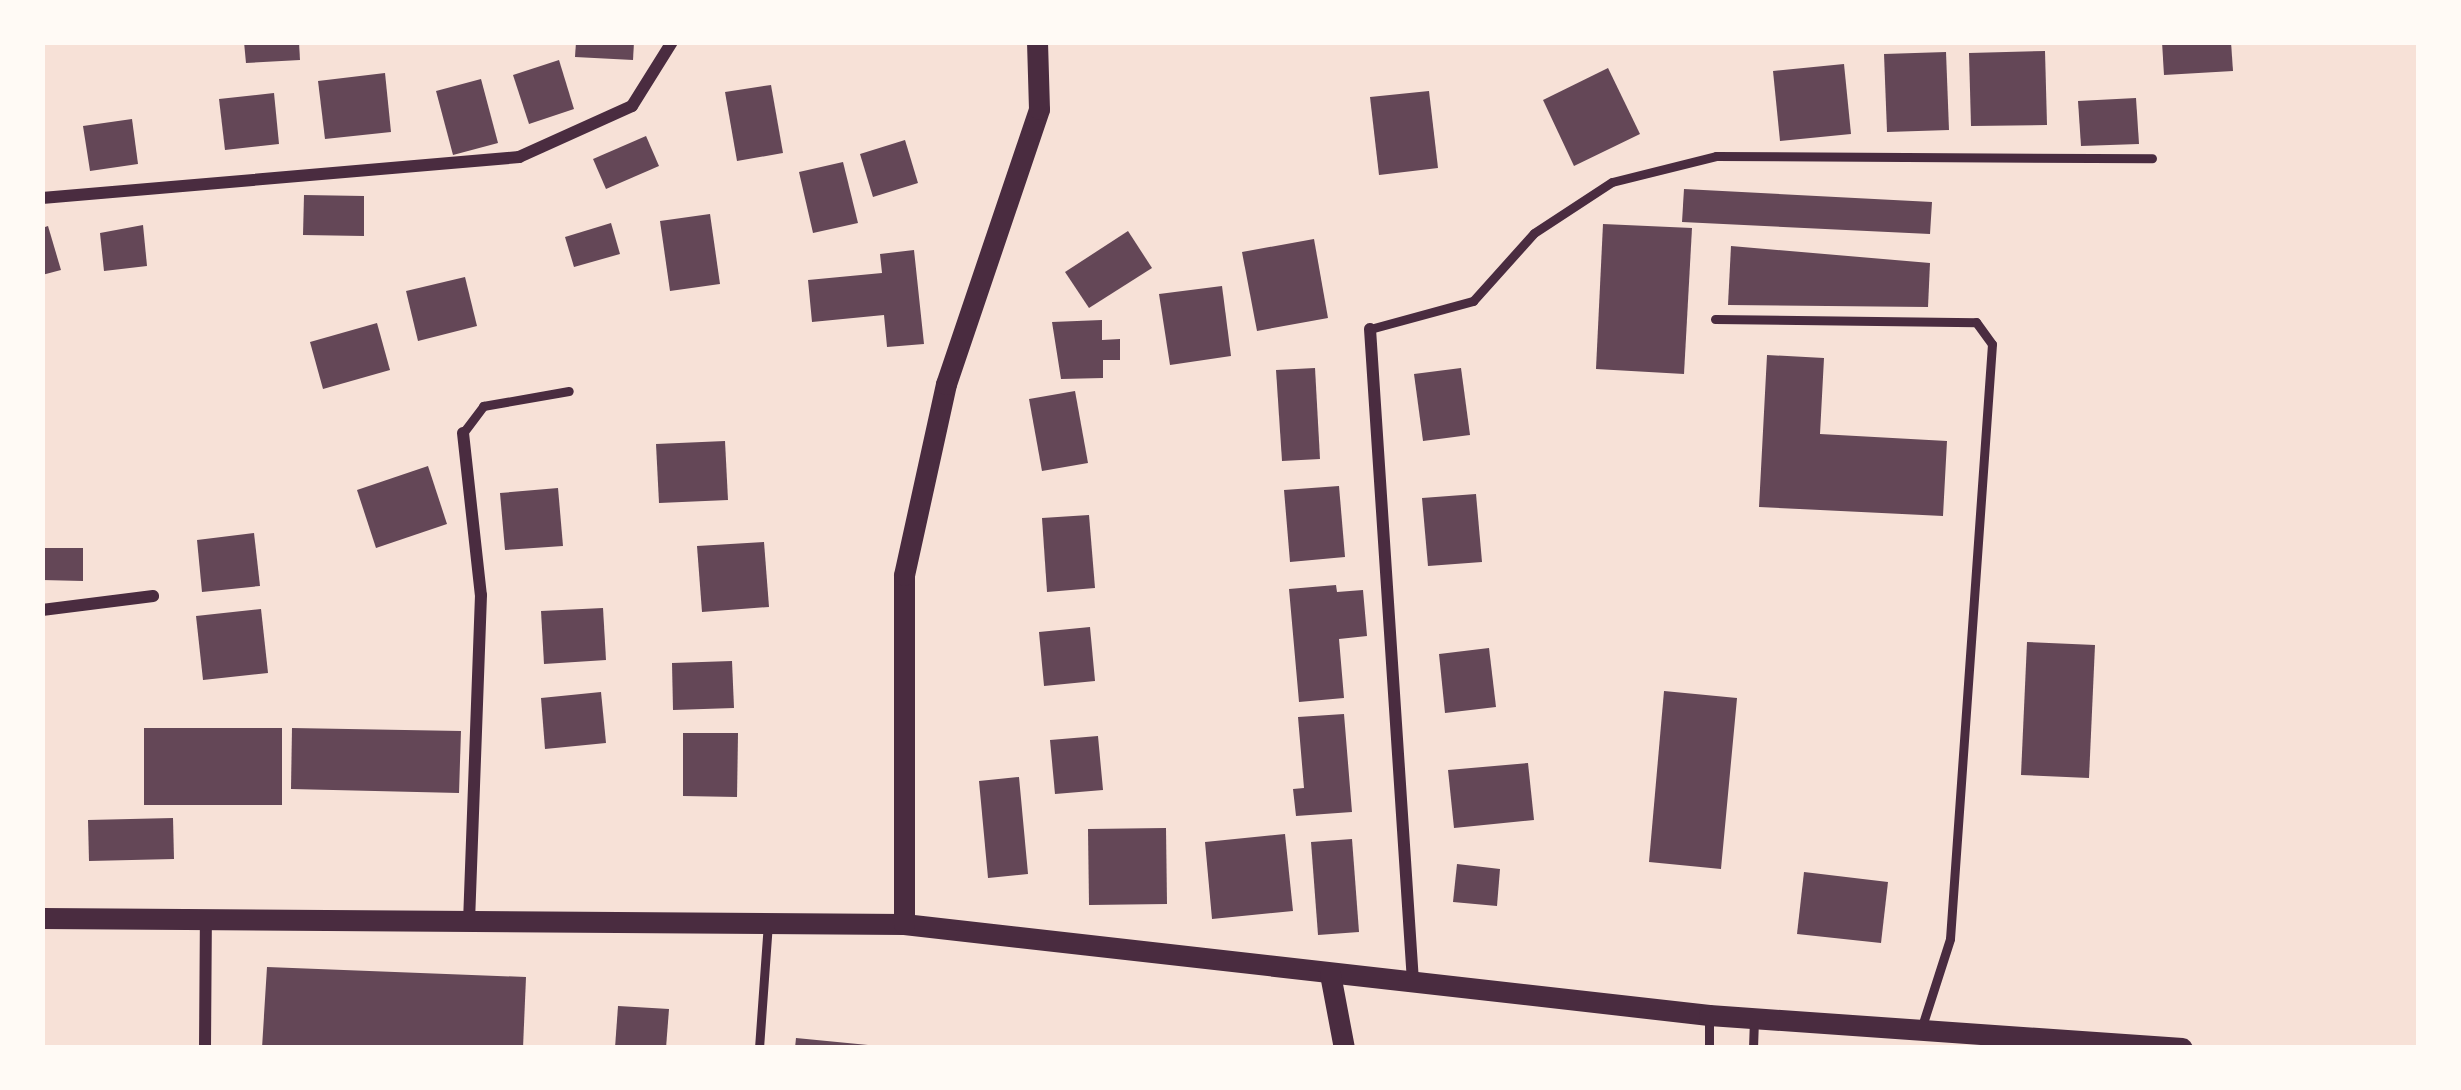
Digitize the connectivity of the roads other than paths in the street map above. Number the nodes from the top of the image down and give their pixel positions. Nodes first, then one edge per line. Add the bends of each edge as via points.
1 (673, 42) edge
2 (1037, 42) edge
3 (2152, 158) dead end
4 (42, 198) edge
5 (1715, 320) dead end
6 (1370, 329) joint
7 (568, 391) dead end
8 (463, 433) joint
9 (153, 596) dead end
10 (42, 610) edge
11 (206, 916) junction
12 (42, 918) edge
13 (469, 918) junction
14 (768, 922) junction
15 (904, 924) junction
16 (1330, 974) junction
17 (1414, 983) junction
18 (1708, 1015) junction
19 (1754, 1018) junction
20 (1921, 1031) junction
21 (1998, 1042) edge
22 (205, 1048) edge
23 (759, 1048) edge
24 (1344, 1048) edge
25 (1709, 1048) edge
26 (1753, 1048) edge
27 (2182, 1048) edge

1 - 4 street via 632,106 519,157
2 - 15 street via 1039,109 946,384 904,575
3 - 6 lane via 1716,156 1612,182 1534,233 1473,301
5 - 20 lane via 1976,322 1992,344 1950,939
6 - 17 street
7 - 8 lane via 483,406
8 - 13 street via 481,596
9 - 10 street
11 - 12 street
11 - 13 street
11 - 22 street
13 - 14 street
14 - 15 street
14 - 23 lane
15 - 16 street
16 - 17 street
16 - 24 street
17 - 18 street
18 - 19 street
18 - 25 lane
19 - 20 street
19 - 26 lane
20 - 21 street
21 - 27 street

